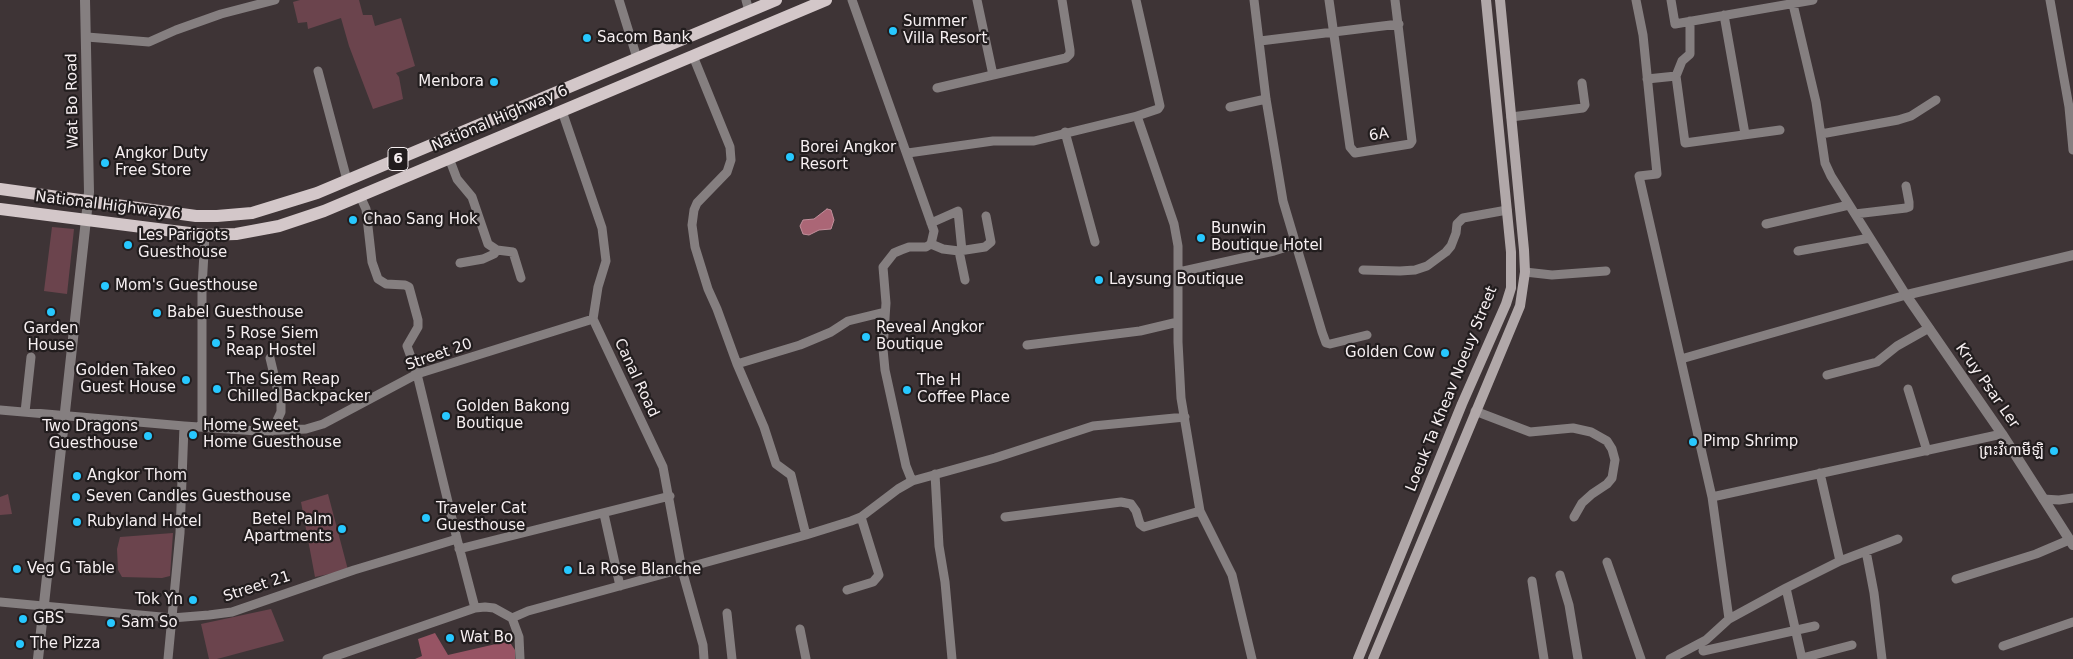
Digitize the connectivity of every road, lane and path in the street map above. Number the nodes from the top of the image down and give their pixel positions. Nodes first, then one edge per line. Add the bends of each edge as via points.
1 (85, 0) edge
2 (275, 0) edge
3 (619, 0) edge
4 (776, 0) edge
5 (826, 0) edge
6 (852, 0) edge
7 (977, 0) edge
8 (1062, 0) edge
9 (1136, 0) edge
10 (1254, 0) edge
11 (1328, 0) edge
12 (1395, 0) edge
13 (1486, 0) edge
14 (1500, 0) edge
15 (1636, 0) edge
16 (1671, 0) edge
17 (1813, 0) edge
18 (2050, 0) edge
19 (1793, 2) edge
20 (748, 6) edge
21 (1724, 15) junction
22 (1690, 21) junction
23 (1399, 24) junction
24 (1333, 32) junction
25 (87, 37) junction
26 (1260, 41) junction
27 (693, 56) junction
28 (637, 58) junction
29 (318, 71) dead end
30 (993, 75) junction
31 (1676, 76) junction
32 (1647, 79) junction
33 (1582, 83) dead end
34 (937, 88) dead end
35 (1266, 99) junction
36 (1936, 100) dead end
37 (1230, 107) dead end
38 (2071, 107) edge
39 (562, 111) junction
40 (1137, 116) junction
41 (1511, 116) junction
42 (1780, 130) dead end
43 (1065, 132) junction
44 (1745, 134) junction
45 (1821, 134) junction
46 (2073, 150) edge
47 (908, 153) junction
48 (449, 158) junction
49 (347, 180) junction
50 (1906, 186) dead end
51 (0, 189) edge
52 (360, 196) junction
53 (88, 201) junction
54 (1849, 205) junction
55 (0, 208) edge
56 (1507, 210) junction
57 (1855, 214) junction
58 (986, 216) dead end
59 (86, 221) junction
60 (931, 223) junction
61 (1766, 224) dead end
62 (205, 235) junction
63 (1870, 238) junction
64 (1095, 242) dead end
65 (930, 244) junction
66 (1296, 244) junction
67 (497, 250) junction
68 (1798, 250) dead end
69 (960, 251) junction
70 (2073, 255) edge
71 (460, 263) dead end
72 (1363, 270) dead end
73 (1606, 271) dead end
74 (1179, 272) junction
75 (1525, 272) junction
76 (521, 278) dead end
77 (965, 280) dead end
78 (1906, 295) junction
79 (885, 312) junction
80 (593, 319) junction
81 (1178, 322) junction
82 (1929, 328) junction
83 (1367, 334) dead end
84 (1026, 344) dead end
85 (30, 357) dead end
86 (270, 358) dead end
87 (1681, 359) junction
88 (737, 364) junction
89 (417, 374) junction
90 (1827, 375) dead end
91 (1908, 389) dead end
92 (0, 410) edge
93 (1475, 411) junction
94 (25, 412) junction
95 (64, 415) junction
96 (1185, 417) junction
97 (184, 426) junction
98 (202, 427) junction
99 (272, 431) junction
100 (2002, 434) junction
101 (1927, 451) junction
102 (1820, 473) junction
103 (936, 474) junction
104 (912, 481) junction
105 (670, 496) junction
106 (1712, 497) junction
107 (2073, 498) edge
108 (2043, 499) junction
109 (1200, 511) junction
110 (604, 514) junction
111 (861, 517) junction
112 (1005, 517) dead end
113 (1574, 517) dead end
114 (806, 535) junction
115 (457, 539) junction
116 (1898, 539) dead end
117 (2071, 542) edge
118 (460, 549) junction
119 (1866, 551) junction
120 (1840, 561) junction
121 (1607, 562) dead end
122 (682, 570) junction
123 (1560, 575) dead end
124 (1956, 579) dead end
125 (1532, 581) dead end
126 (620, 586) junction
127 (1786, 588) junction
128 (847, 590) dead end
129 (0, 602) edge
130 (44, 606) junction
131 (475, 608) junction
132 (726, 613) dead end
133 (172, 618) junction
134 (512, 618) junction
135 (1729, 619) junction
136 (2073, 622) edge
137 (1815, 626) dead end
138 (800, 629) dead end
139 (1796, 630) junction
140 (1852, 645) dead end
141 (2003, 646) dead end
142 (1703, 651) edge
143 (1802, 658) edge
144 (38, 659) edge
145 (168, 659) edge
146 (327, 659) edge
147 (520, 659) edge
148 (704, 659) edge
149 (732, 659) edge
150 (806, 659) edge
151 (952, 659) edge
152 (1252, 659) edge
153 (1358, 659) edge
154 (1373, 659) edge
155 (1544, 659) edge
156 (1578, 659) edge
157 (1641, 659) edge
158 (1670, 659) edge
159 (1882, 659) edge

1 - 25 street, Wat Bo Road
2 - 25 street via 221,14 149,42
3 - 28 street
4 - 20 main road, National Highway 6 / 6
5 - 27 main road, National Highway 6 / 6
6 - 47 street
7 - 30 street
8 - 30 street via 1070,54 1066,58
9 - 40 street via 1160,106 1155,111
10 - 26 street
11 - 24 street, 6A
12 - 23 street, 6A
13 - 56 main road, Loeuk Ta Kheav Noeuy Street
14 - 41 main road, Loeuk Ta Kheav Noeuy Street
15 - 32 street
16 - 22 street via 1675,24
17 - 19 street
18 - 38 street
19 - 21 street
19 - 45 street
20 - 28 main road, National Highway 6 / 6
21 - 22 street
21 - 44 street
22 - 31 street via 1690,54 1682,61
23 - 24 street
23 - 24 street, 6A via 1412,141 1410,144 1355,153 1350,147
24 - 26 street
25 - 53 street, Wat Bo Road
26 - 35 street
27 - 39 main road, National Highway 6 / 6
27 - 88 street via 730,147 732,160 727,172 697,203 692,217 692,236 703,276
28 - 49 main road, National Highway 6 / 6
29 - 49 street
30 - 34 street
31 - 32 street
31 - 44 street via 1685,143
32 - 87 street via 1657,174 1639,176
33 - 41 street via 1583,108
35 - 37 street
35 - 66 street via 1283,201
36 - 45 street via 1911,116 1898,120
38 - 46 street
39 - 48 main road, National Highway 6 / 6
39 - 80 street via 602,228 606,261
40 - 43 street
40 - 74 street via 1174,224
41 - 75 main road, Loeuk Ta Kheav Noeuy Street
42 - 44 street
43 - 47 street via 1034,141 993,141
43 - 64 street
45 - 54 street via 1825,163
47 - 60 street
48 - 52 main road, National Highway 6 / 6
48 - 67 street via 457,179 472,197 488,244
49 - 53 main road, National Highway 6 / 6 via 293,202 235,215 196,216
50 - 57 street via 1909,207
51 - 53 main road, National Highway 6 / 6
52 - 62 main road, National Highway 6 / 6 via 279,226 236,234
52 - 89 street via 366,209 372,262 378,278 386,284 409,287 418,327 407,346
53 - 59 street, Wat Bo Road
54 - 57 street
54 - 61 street
55 - 59 main road, National Highway 6 / 6
56 - 72 street via 1463,218 1457,224 1451,246 1426,266 1400,271
56 - 153 main road, Loeuk Ta Kheav Noeuy Street via 1511,288 1506,304
57 - 63 street
58 - 69 street via 991,242 985,247
59 - 62 main road, National Highway 6 / 6
59 - 95 street, Wat Bo Road
60 - 65 street via 934,231
60 - 69 street via 958,211
62 - 98 street
63 - 68 street
63 - 78 street
65 - 69 street
65 - 79 street via 894,253 883,267
66 - 74 street
66 - 83 street via 1326,343
67 - 71 street via 483,259
67 - 76 street via 513,252
69 - 77 street
70 - 78 street
73 - 75 street via 1552,275
74 - 81 street
75 - 93 main road, Loeuk Ta Kheav Noeuy Street via 1520,306
78 - 82 street, Kruy Psar Ler
78 - 87 street
79 - 88 street via 848,321 800,345
79 - 104 street via 885,370
80 - 89 street, Street 20
80 - 105 street, Canal Road via 663,467
81 - 84 street
81 - 96 street
82 - 90 street via 1877,362
82 - 100 street, Kruy Psar Ler
85 - 94 street
86 - 99 street via 281,404 281,412
87 - 106 street
88 - 114 street via 776,464 791,475
89 - 99 street, Street 20 via 323,424 306,429
89 - 115 street
91 - 101 street
92 - 94 street, Street 20
93 - 113 street via 1530,432 1573,428 1591,432 1607,441 1615,460 1612,478 1582,503
93 - 154 main road, Loeuk Ta Kheav Noeuy Street
94 - 95 street, Street 20
95 - 97 street, Street 20
95 - 130 street, Wat Bo Road
96 - 103 street via 1093,426
96 - 109 street
97 - 98 street, Street 20
97 - 133 street via 180,532
98 - 99 street, Street 20
100 - 101 street
100 - 108 street, Kruy Psar Ler
101 - 102 street
102 - 106 street
102 - 120 street
103 - 104 street
103 - 151 street
104 - 111 street
105 - 110 street
105 - 122 street, Canal Road
106 - 135 street
107 - 108 street
108 - 117 street, Kruy Psar Ler
109 - 112 street via 1144,527 1132,504 1122,502
109 - 152 street via 1232,575
110 - 118 street
110 - 126 street
111 - 114 street
111 - 128 street via 879,576 873,582
114 - 122 street
115 - 118 street
115 - 133 street, Street 21 via 232,612
116 - 119 street
117 - 124 street
118 - 131 street
119 - 120 street
119 - 159 street
120 - 127 street
121 - 157 street
122 - 126 street
122 - 148 street, Canal Road
123 - 156 street
125 - 155 street
126 - 134 street
127 - 135 street
127 - 139 street
129 - 130 street, Street 21
130 - 133 street, Street 21
130 - 144 street, Wat Bo Road
131 - 134 street via 494,608
131 - 146 street
132 - 149 street
133 - 145 street
134 - 147 street via 519,637
135 - 142 street
136 - 141 street
137 - 139 street
138 - 150 street
139 - 142 street
139 - 143 street
140 - 143 street
142 - 158 street

